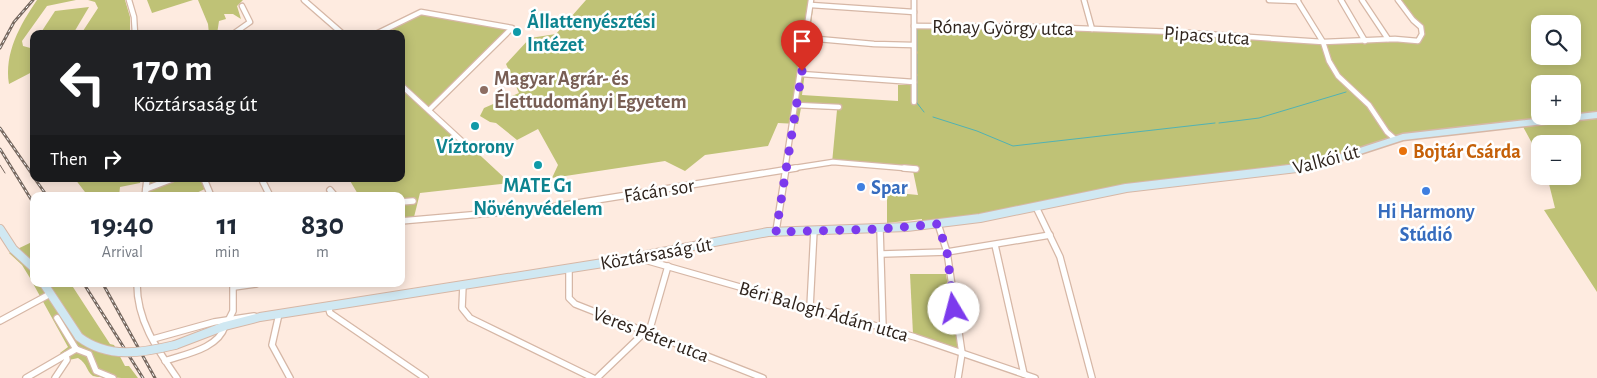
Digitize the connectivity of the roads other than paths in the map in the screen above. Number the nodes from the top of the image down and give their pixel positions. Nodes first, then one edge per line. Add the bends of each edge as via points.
1 (129, 0) edge
2 (304, 0) edge
3 (914, 0) edge
4 (1084, 0) edge
5 (1269, 0) edge
6 (1341, 0) edge
7 (1362, 0) edge
8 (1398, 0) edge
9 (1297, 1) edge
10 (811, 3) edge
11 (242, 6) dead end
12 (914, 12) junction
13 (914, 26) junction
14 (1092, 29) junction
15 (135, 30) edge
16 (239, 30) edge
17 (339, 30) edge
18 (384, 30) edge
19 (807, 38) junction
20 (1388, 39) junction
21 (1365, 40) junction
22 (1323, 42) junction
23 (913, 44) junction
24 (801, 74) junction
25 (914, 82) junction
26 (405, 89) edge
27 (914, 102) dead end
28 (796, 105) junction
29 (839, 107) dead end
30 (429, 110) junction
31 (1597, 114) edge
32 (1395, 139) junction
33 (464, 142) dead end
34 (787, 169) junction
35 (916, 169) dead end
36 (147, 182) edge
37 (164, 182) edge
38 (263, 182) dead end
39 (146, 189) junction
40 (146, 192) edge
41 (268, 192) edge
42 (413, 201) dead end
43 (405, 202) edge
44 (1054, 203) joint
45 (1036, 207) junction
46 (405, 221) edge
47 (938, 224) junction
48 (0, 229) edge
49 (880, 229) junction
50 (814, 230) junction
51 (776, 232) junction
52 (1050, 236) junction
53 (995, 245) junction
54 (947, 252) junction
55 (882, 254) junction
56 (641, 256) junction
57 (30, 264) edge
58 (668, 266) junction
59 (568, 268) junction
60 (463, 285) junction
61 (46, 287) edge
62 (137, 287) edge
63 (234, 287) edge
64 (50, 294) junction
65 (328, 306) junction
66 (810, 307) junction
67 (279, 314) junction
68 (56, 318) dead end
69 (0, 321) edge
70 (227, 323) junction
71 (883, 328) junction
72 (648, 332) junction
73 (153, 339) junction
74 (76, 349) junction
75 (962, 354) junction
76 (66, 355) junction
77 (166, 361) junction
78 (1024, 374) junction
79 (26, 378) edge
80 (55, 378) edge
81 (113, 378) edge
82 (177, 378) edge
83 (290, 378) edge
84 (425, 378) edge
85 (593, 378) edge
86 (763, 378) edge
87 (958, 378) edge
88 (1034, 378) edge
89 (1092, 378) edge

1 - 15 street
2 - 17 street
3 - 12 street
4 - 14 street
5 - 9 street
6 - 21 street
7 - 20 street
8 - 20 street, Pipacs utca via 1422,29 1420,38 1417,41
9 - 22 street
10 - 12 street
10 - 19 street
11 - 16 street via 250,22
12 - 13 street
13 - 14 street, Rónay György utca
13 - 23 street
14 - 22 street, Pipacs utca
18 - 30 street via 421,12 512,28
19 - 23 street
19 - 24 street
20 - 21 street, Pipacs utca
21 - 22 street, Pipacs utca
22 - 32 street via 1328,61 1338,76 1370,105
23 - 25 street
24 - 25 street
24 - 28 street
25 - 27 street
26 - 30 street
28 - 29 street
28 - 34 street
30 - 33 street
31 - 32 main road, Valkói út
32 - 44 main road, Valkói út via 1314,166 1142,185
34 - 35 street, Fácán sor via 833,162
34 - 46 street, Fácán sor via 540,209
34 - 51 street
36 - 39 street
37 - 39 street
38 - 41 street
39 - 40 street
42 - 43 street
44 - 45 main road, Köztársaság út
45 - 47 main road, Köztársaság út
45 - 52 street
47 - 49 main road, Köztársaság út
47 - 54 street
48 - 57 main road
49 - 50 main road, Köztársaság út
49 - 55 street
50 - 51 main road, Köztársaság út
50 - 66 street
51 - 56 main road, Köztársaság út
52 - 53 street
52 - 89 street via 1060,257
53 - 54 street
53 - 78 street
54 - 55 street
54 - 75 street
55 - 71 street
56 - 58 street, Béri Balogh Ádám utca
56 - 59 main road, Köztársaság út
58 - 66 street, Béri Balogh Ádám utca
58 - 72 street
59 - 60 main road, Köztársaság út
59 - 72 street, Veres Péter utca via 572,302
60 - 65 main road, Köztársaság út
60 - 85 street via 462,308 470,318
61 - 64 main road
62 - 73 street via 138,308
63 - 70 street via 233,311
64 - 69 street
64 - 70 main road, Köztársaság út, bridge via 79,337 91,346 118,352 174,345
65 - 67 main road, Köztársaság út
65 - 84 street via 330,313
66 - 71 street, Béri Balogh Ádám utca
67 - 70 main road, Köztársaság út
67 - 83 street via 272,345
68 - 74 street
70 - 73 street, Köztársaság út via 206,324
70 - 77 street via 223,335 216,342
71 - 75 street, Béri Balogh Ádám utca
72 - 85 street
72 - 86 street, Veres Péter utca
73 - 77 street
74 - 76 street
74 - 81 street via 88,352 96,371
75 - 78 street, Béri Balogh Ádám utca
75 - 87 street
76 - 79 street
76 - 80 street via 67,360
77 - 82 street
78 - 88 street, Béri Balogh Ádám utca

